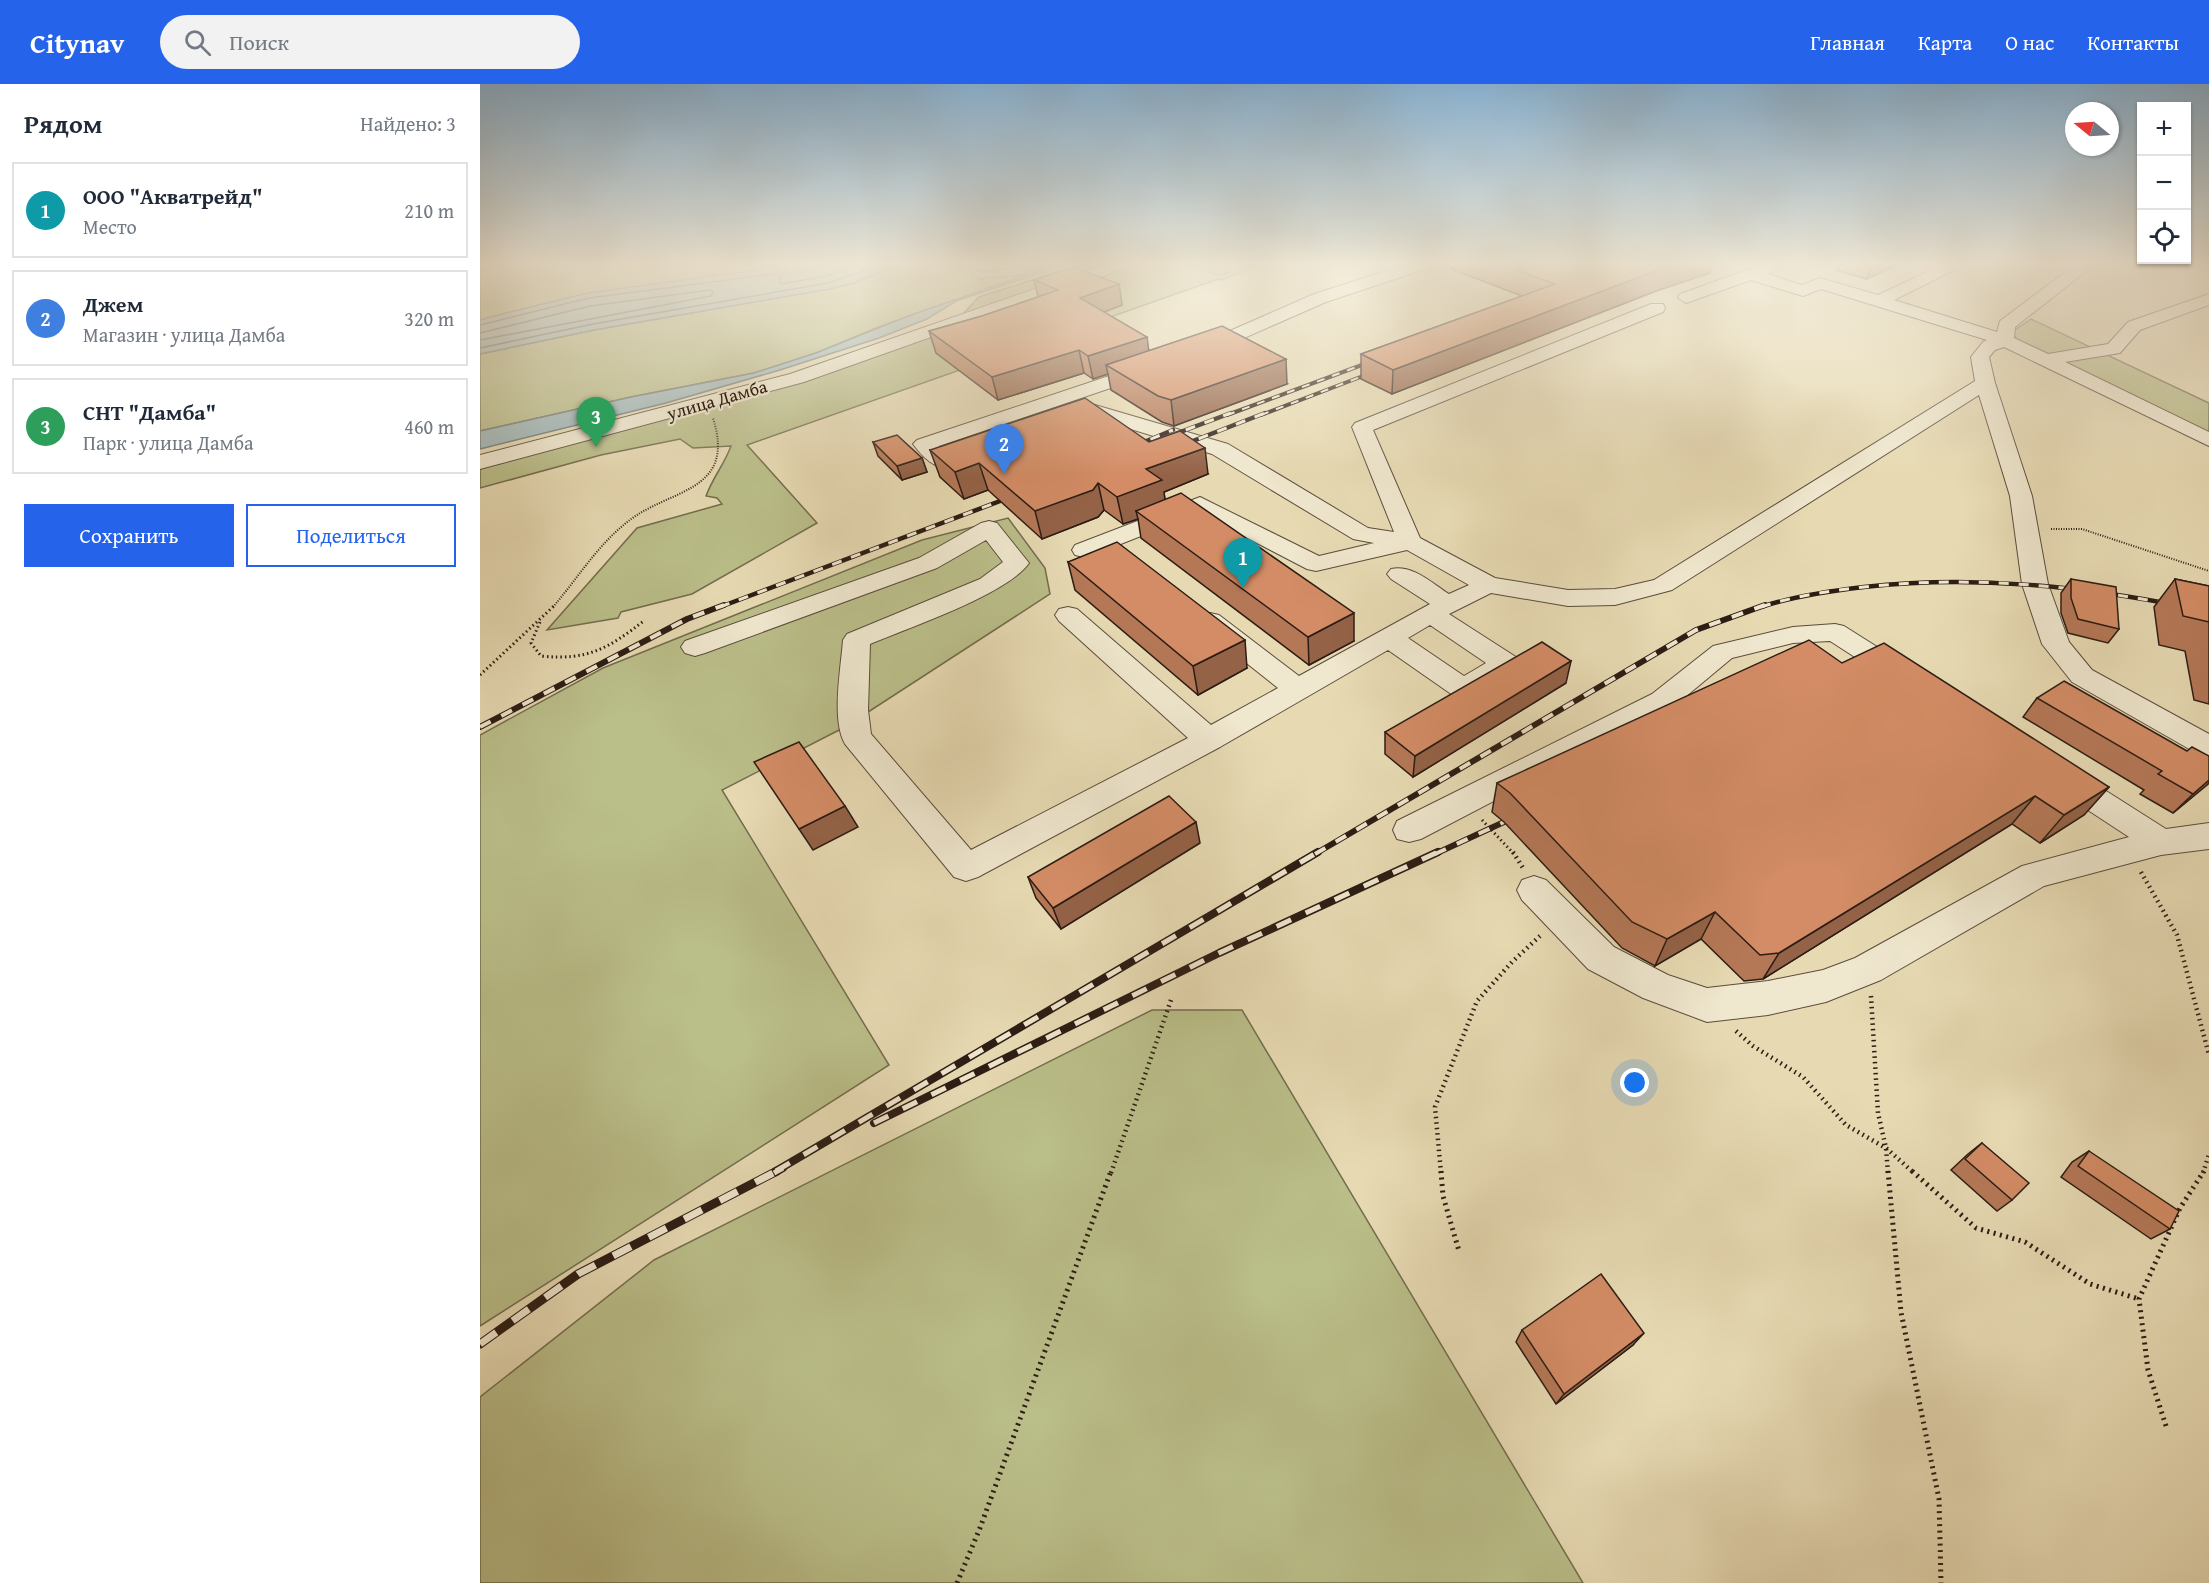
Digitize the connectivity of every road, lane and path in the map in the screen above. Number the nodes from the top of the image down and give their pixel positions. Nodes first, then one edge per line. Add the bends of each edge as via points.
1 (921, 335) edge
2 (1238, 335) edge
3 (1590, 335) edge
4 (1988, 335) edge
5 (2005, 335) edge
6 (2126, 335) edge
7 (2005, 340) junction
8 (2046, 360) junction
9 (1985, 383) junction
10 (708, 403) junction
11 (1053, 426) edge
12 (2209, 440) edge
13 (988, 448) edge
14 (480, 462) edge
15 (2028, 538) junction
16 (1410, 542) junction
17 (1084, 550) dead end
18 (2209, 571) edge
19 (1400, 574) dead end
20 (1488, 585) junction
21 (1186, 602) edge
22 (1439, 609) junction
23 (1068, 615) dead end
24 (541, 620) junction
25 (645, 620) dead end
26 (1389, 638) junction
27 (695, 647) dead end
28 (480, 675) edge
29 (1924, 689) edge
30 (1298, 690) junction
31 (1209, 740) junction
32 (2209, 747) edge
33 (2032, 759) edge
34 (1464, 802) junction
35 (1409, 831) dead end
36 (2209, 836) edge
37 (2145, 846) junction
38 (1534, 890) joint
39 (1561, 917) junction
40 (1868, 969) junction
41 (1171, 1000) dead end
42 (1707, 1005) junction
43 (2209, 1055) edge
44 (1886, 1148) junction
45 (2209, 1154) edge
46 (1459, 1251) dead end
47 (2139, 1299) junction
48 (2166, 1426) dead end
49 (957, 1583) edge
50 (1941, 1583) edge

1 - 10 street, улица Дамба via 798,378
2 - 13 street via 1203,351 924,444 946,463
3 - 16 street via 1362,427
4 - 7 street
5 - 7 street
6 - 8 street via 2114,348
7 - 8 street
7 - 9 street via 1989,346 1980,357
8 - 12 street
9 - 15 street via 2021,496
9 - 20 street via 1663,585 1615,597 1568,598
10 - 14 street, улица Дамба
10 - 24 path via 719,448 714,468 681,495 638,513 621,527
11 - 16 street via 1095,411 1220,449 1360,534
15 - 18 path via 2054,528 2082,529
15 - 32 street via 2036,584 2056,644 2082,676
16 - 17 street via 1316,564 1200,504
16 - 20 street
19 - 22 street
20 - 22 street
21 - 30 street
22 - 26 street
22 - 26 street via 1506,663 1464,689
23 - 31 street
24 - 25 path via 531,643 541,657 567,660 595,654
24 - 28 path
26 - 30 street
27 - 31 street via 928,563 989,528 1017,563 989,584 857,640 853,710 856,737 966,868
29 - 34 street via 1835,632 1793,635 1743,647 1723,652 1662,701
30 - 31 street
33 - 37 street
34 - 35 street
34 - 38 path via 1519,859
36 - 37 street
37 - 40 street via 2034,875
37 - 43 path via 2177,935
38 - 39 street
39 - 42 street via 1601,958 1656,987
39 - 46 path via 1512,962 1478,1001 1436,1107 1443,1196
40 - 42 street via 1826,986
40 - 44 path via 1878,1113
41 - 49 path via 1128,1126
42 - 44 path via 1753,1046 1803,1077 1846,1125
44 - 47 path via 1976,1228 2025,1242 2090,1284
44 - 50 path via 1901,1312 1939,1499
45 - 47 path
47 - 48 path via 2148,1370

